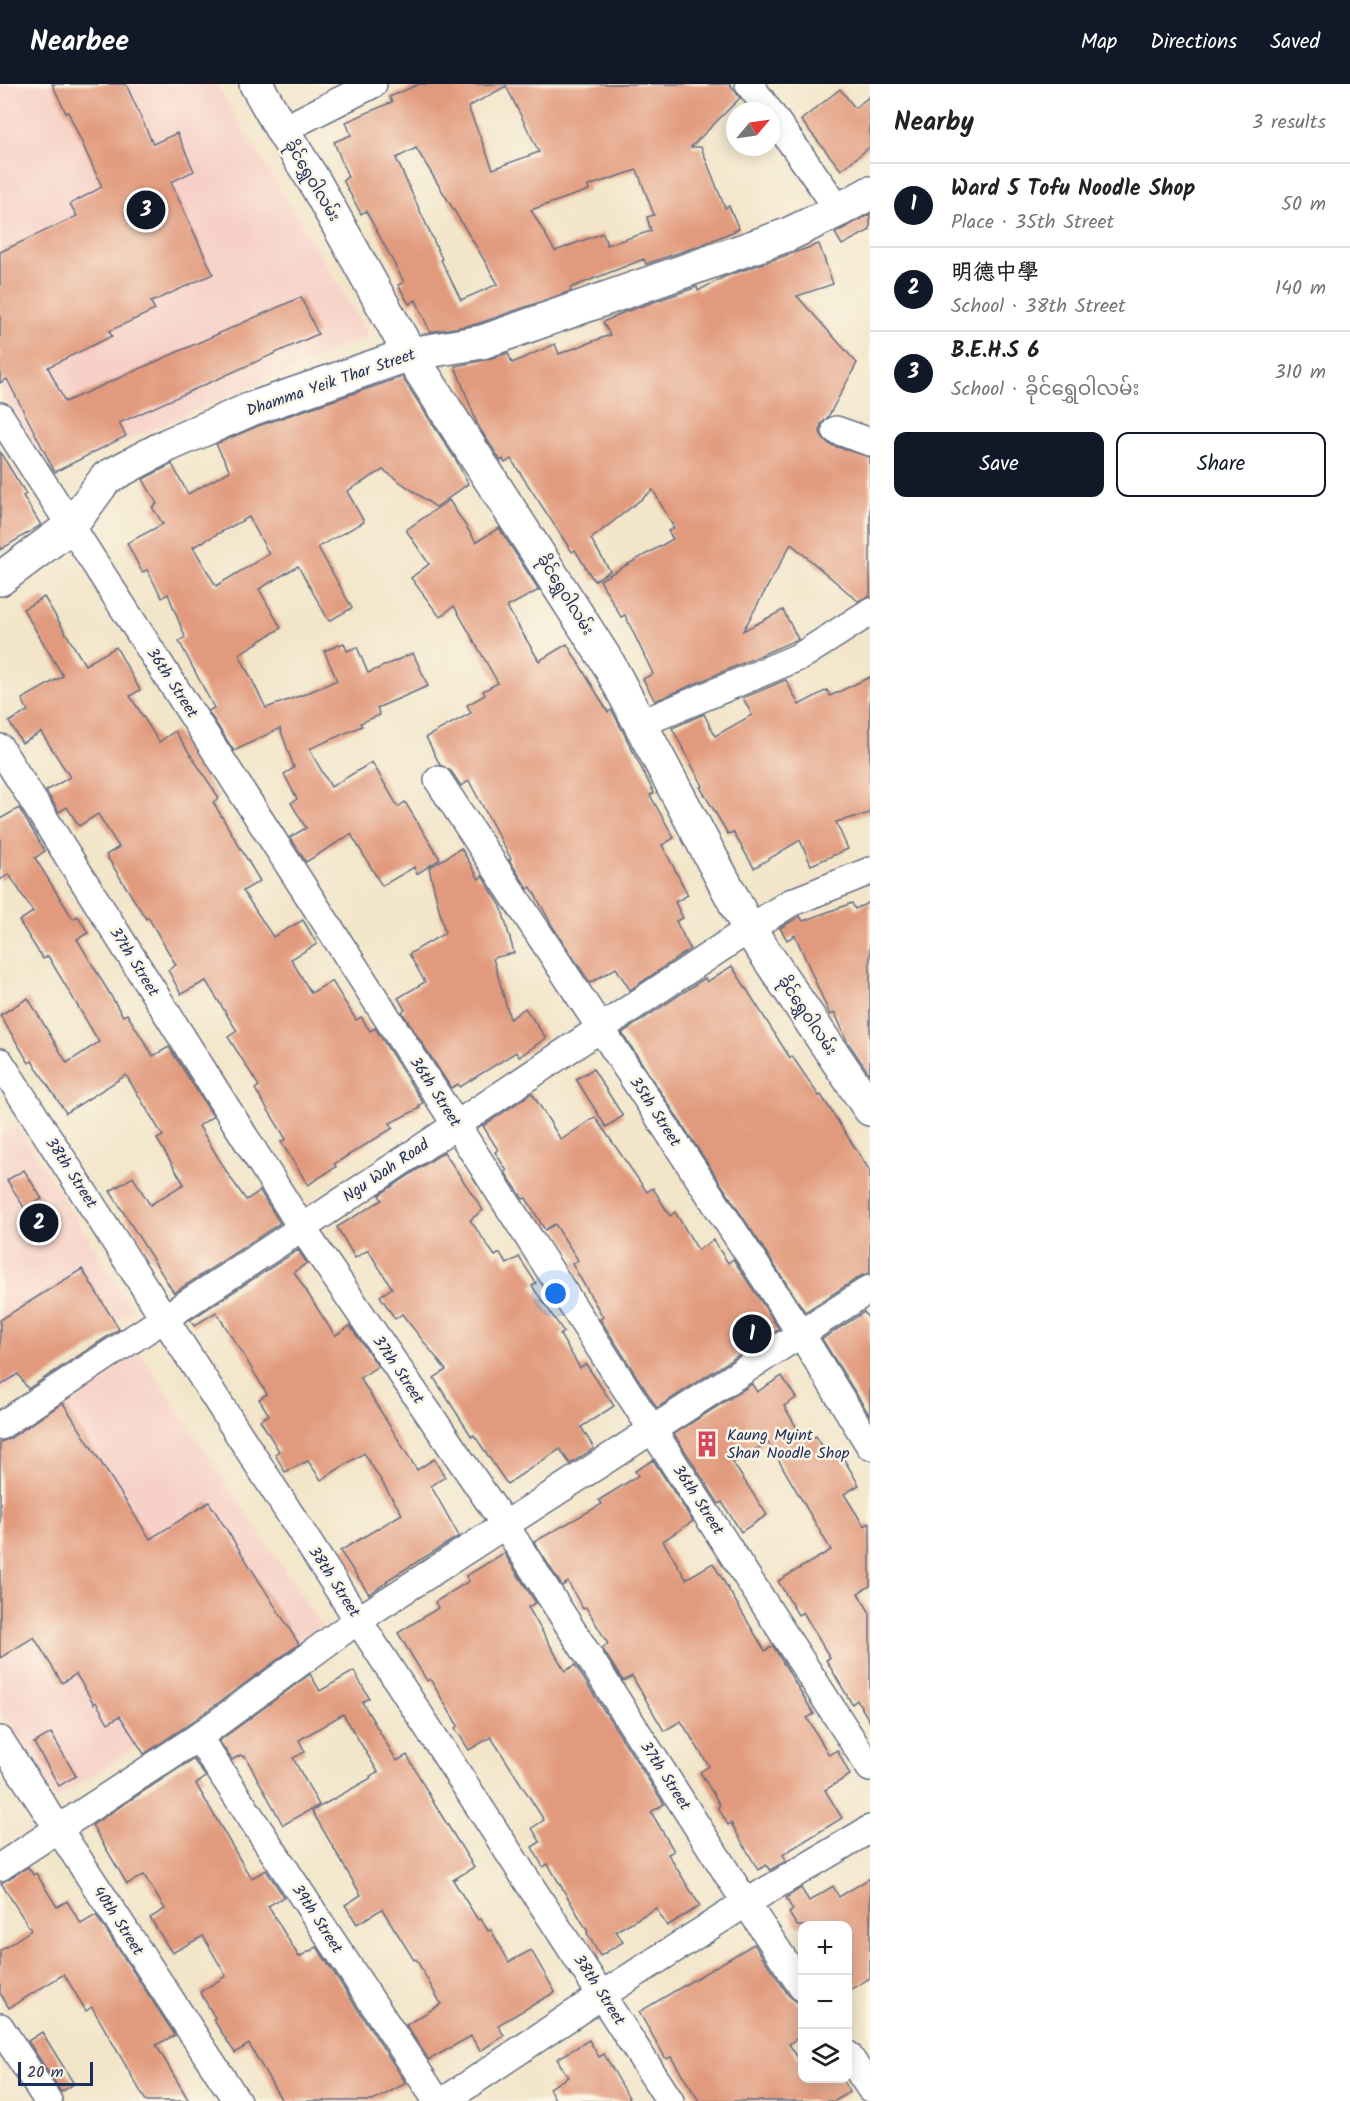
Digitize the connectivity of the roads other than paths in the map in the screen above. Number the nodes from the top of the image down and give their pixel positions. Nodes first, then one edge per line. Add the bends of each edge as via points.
1 (256, 84) edge
2 (373, 84) edge
3 (749, 84) edge
4 (762, 102) edge
5 (780, 127) edge
6 (282, 130) junction
7 (870, 193) edge
8 (839, 210) junction
9 (410, 354) junction
10 (0, 416) edge
11 (836, 430) dead end
12 (870, 442) edge
13 (71, 526) junction
14 (0, 579) edge
15 (870, 612) edge
16 (640, 724) junction
17 (0, 748) edge
18 (438, 780) dead end
19 (870, 871) edge
20 (749, 929) junction
21 (600, 1029) junction
22 (0, 1062) edge
23 (9, 1094) edge
24 (870, 1109) edge
25 (456, 1124) junction
26 (302, 1228) junction
27 (870, 1289) edge
28 (164, 1318) junction
29 (801, 1334) junction
30 (0, 1425) edge
31 (653, 1430) junction
32 (870, 1446) edge
33 (505, 1526) junction
34 (358, 1620) junction
35 (198, 1737) junction
36 (0, 1740) edge
37 (870, 1768) edge
38 (870, 1828) edge
39 (58, 1829) junction
40 (0, 1866) edge
41 (746, 1903) junction
42 (798, 1981) edge
43 (602, 1995) junction
44 (0, 2027) edge
45 (852, 2061) edge
46 (870, 2088) edge
47 (48, 2101) edge
48 (237, 2101) edge
49 (437, 2101) edge
50 (444, 2101) edge
51 (670, 2101) edge

1 - 6 street, ခိုင်ရွှေဝါလမ်း
2 - 6 street
3 - 4 street
5 - 8 street
6 - 9 street, ခိုင်ရွှေဝါလမ်း
7 - 8 street, Dhamma Yeik Thar Street
8 - 9 street, Dhamma Yeik Thar Street via 787,235 482,342
9 - 13 street, Dhamma Yeik Thar Street via 251,409 168,446 106,478
9 - 16 street, ခိုင်ရွှေဝါလမ်း via 608,663
10 - 13 street, 36th Street
11 - 12 street
13 - 14 street, Dhamma Yeik Thar Street
13 - 25 street, 36th Street
15 - 16 street via 801,656
16 - 20 street, ခိုင်ရွှေဝါလမ်း
17 - 26 street, 37th Street
18 - 21 street, 35th Street
19 - 20 street, Ngu Wah Road via 790,903
20 - 21 street, Ngu Wah Road
20 - 24 street, ခိုင်ရွှေဝါလမ်း
21 - 25 street, Ngu Wah Road
21 - 29 street, 35th Street
22 - 23 street, 38th Street
23 - 28 street, 38th Street
25 - 26 street, Ngu Wah Road
25 - 31 street, 36th Street
26 - 28 street, Ngu Wah Road
26 - 33 street, 37th Street
27 - 29 street
28 - 30 street, Ngu Wah Road
28 - 34 street, 38th Street
29 - 31 street
29 - 32 street, 35th Street
31 - 33 street
31 - 37 street, 36th Street
33 - 34 street
33 - 41 street, 37th Street
34 - 35 street
34 - 43 street, 38th Street
35 - 39 street
35 - 49 street, 39th Street
36 - 39 street, 40th Street
38 - 41 street
39 - 40 street
39 - 48 street, 40th Street
41 - 42 street, 37th Street
41 - 43 street
43 - 50 street
43 - 51 street, 38th Street
44 - 47 street
45 - 46 street

